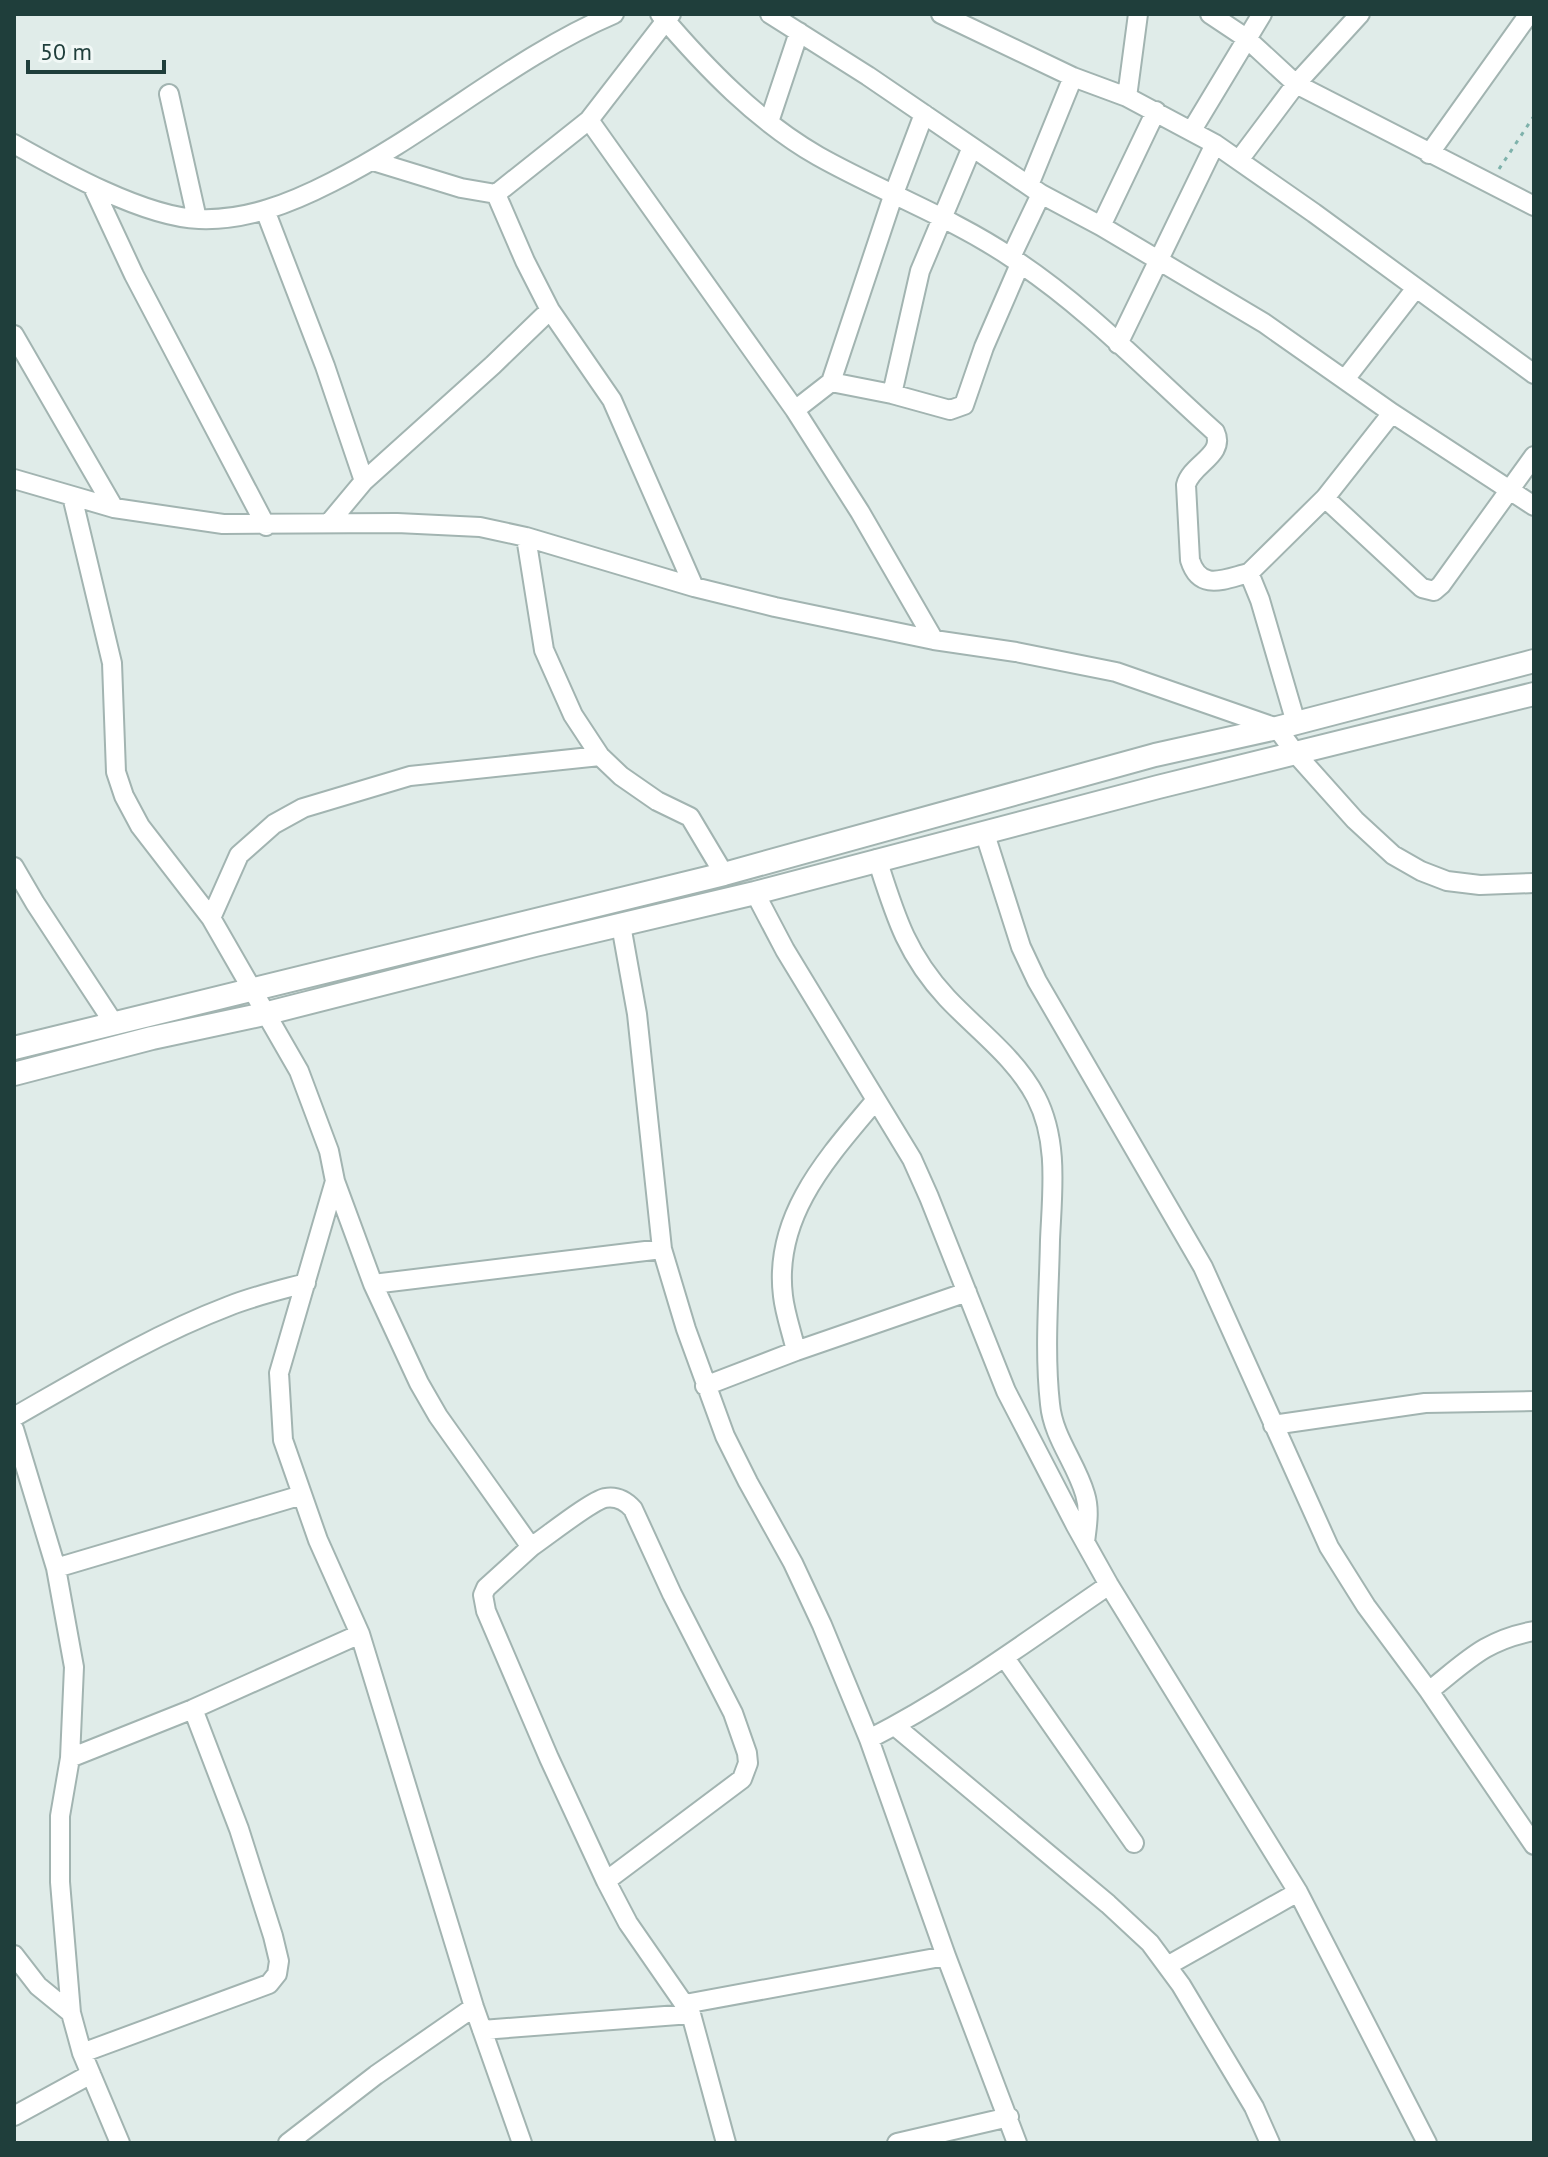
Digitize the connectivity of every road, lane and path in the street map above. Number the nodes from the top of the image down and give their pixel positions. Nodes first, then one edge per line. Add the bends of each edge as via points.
1 (770, 14) edge
2 (941, 14) edge
3 (1138, 14) edge
4 (1210, 14) edge
5 (1262, 14) edge
6 (1360, 14) edge
7 (1529, 14) edge
8 (666, 16) edge
9 (603, 17) edge
10 (799, 32) junction
11 (1246, 38) junction
12 (1073, 77) junction
13 (1296, 84) junction
14 (169, 94) dead end
15 (1127, 97) junction
16 (1156, 111) junction
17 (924, 114) junction
18 (1534, 116) edge
19 (589, 120) junction
20 (769, 122) junction
21 (1192, 130) junction
22 (14, 144) edge
23 (1215, 144) junction
24 (972, 147) junction
25 (1429, 154) junction
26 (1239, 160) junction
27 (373, 161) junction
28 (1489, 185) junction
29 (93, 187) junction
30 (1035, 189) junction
31 (496, 194) junction
32 (893, 196) junction
33 (1534, 206) edge
34 (265, 210) junction
35 (941, 217) junction
36 (197, 219) junction
37 (1101, 226) junction
38 (1016, 260) junction
39 (1160, 260) junction
40 (1416, 288) junction
41 (550, 310) junction
42 (14, 335) edge
43 (1118, 344) junction
44 (1534, 374) edge
45 (1346, 378) junction
46 (831, 382) junction
47 (892, 394) junction
48 (795, 410) junction
49 (1392, 413) junction
50 (1534, 456) edge
51 (14, 479) edge
52 (364, 481) junction
53 (1511, 489) junction
54 (72, 496) junction
55 (1325, 498) junction
56 (1534, 506) edge
57 (114, 508) junction
58 (329, 523) junction
59 (266, 526) junction
60 (526, 537) junction
61 (1249, 573) junction
62 (694, 587) junction
63 (934, 640) junction
64 (1534, 661) edge
65 (1534, 694) edge
66 (1286, 725) junction
67 (1296, 754) junction
68 (600, 756) junction
69 (881, 831) junction
70 (985, 834) junction
71 (883, 858) junction
72 (14, 867) edge
73 (724, 874) junction
74 (1534, 883) edge
75 (755, 893) junction
76 (211, 918) junction
77 (621, 925) junction
78 (254, 991) junction
79 (264, 1014) junction
80 (115, 1025) junction
81 (14, 1048) edge
82 (14, 1074) edge
83 (875, 1101) junction
84 (335, 1181) junction
85 (662, 1249) junction
86 (306, 1283) junction
87 (373, 1284) junction
88 (967, 1292) junction
89 (796, 1351) junction
90 (705, 1386) junction
91 (1534, 1401) edge
92 (14, 1417) edge
93 (1273, 1425) junction
94 (14, 1429) edge
95 (302, 1495) junction
96 (1085, 1542) junction
97 (531, 1547) junction
98 (56, 1568) junction
99 (1109, 1585) junction
100 (1534, 1631) edge
101 (360, 1634) junction
102 (1005, 1658) junction
103 (1429, 1691) junction
104 (193, 1709) junction
105 (895, 1726) junction
106 (869, 1739) junction
107 (70, 1758) junction
108 (1134, 1843) dead end
109 (1534, 1845) edge
110 (606, 1881) junction
111 (1298, 1892) junction
112 (14, 1955) edge
113 (946, 1956) junction
114 (1167, 1966) junction
115 (474, 2007) junction
116 (688, 2009) junction
117 (71, 2013) junction
118 (482, 2030) junction
119 (82, 2053) junction
120 (91, 2074) junction
121 (14, 2116) edge
122 (1009, 2117) junction
123 (120, 2143) edge
124 (288, 2143) edge
125 (522, 2143) edge
126 (726, 2143) edge
127 (897, 2143) edge
128 (1017, 2143) edge
129 (1270, 2143) edge
130 (1427, 2143) edge

1 - 10 street
2 - 12 street
3 - 15 street
4 - 11 street
5 - 11 street
6 - 13 street
7 - 25 street
8 - 19 street
8 - 20 street via 706,67
9 - 27 street
10 - 17 street
10 - 20 street
11 - 13 street
11 - 21 street
12 - 15 street
12 - 30 street
13 - 25 street
13 - 26 street
14 - 36 street
15 - 16 street
16 - 21 street
16 - 37 street
17 - 24 street
17 - 32 street
18 - 28 path
19 - 31 street
19 - 48 street
20 - 32 street
21 - 23 street
22 - 29 street
23 - 26 street
23 - 39 street
24 - 30 street
24 - 35 street
25 - 28 street
26 - 40 street
27 - 31 street
27 - 34 street
28 - 33 street
29 - 36 street via 167,214
29 - 59 street via 139,286
30 - 37 street
30 - 38 street
31 - 41 street
32 - 35 street
32 - 46 street
34 - 36 street
34 - 52 street
35 - 38 street
35 - 47 street via 920,271
37 - 39 street
38 - 43 street
38 - 47 street via 964,405 950,410
39 - 43 street
39 - 45 street
40 - 44 street
40 - 45 street
41 - 52 street
41 - 62 street via 612,400
42 - 57 street
43 - 61 street via 1165,383 1219,440 1186,485 1194,571 1210,582
45 - 49 street
46 - 47 street
46 - 48 street
48 - 63 street
49 - 53 street
49 - 55 street
50 - 53 street
51 - 54 street
52 - 58 street
53 - 55 street via 1441,585 1430,591
53 - 56 street
54 - 57 street
54 - 76 street via 112,663 116,772 140,826
55 - 61 street
57 - 59 street
58 - 59 street
58 - 60 street via 480,527
60 - 62 street
60 - 68 street via 544,650 573,715
61 - 66 street via 1260,600
62 - 63 street
63 - 66 street via 1116,672
64 - 66 street
65 - 67 street
66 - 67 street
66 - 69 street via 1155,755
67 - 70 street
67 - 74 street via 1355,820 1393,855 1421,871 1480,885
68 - 73 street via 637,789 690,817
68 - 76 street via 440,770 303,808 274,824 239,855
69 - 71 street
69 - 73 street
70 - 71 street
70 - 93 street via 1037,981 1203,1267
71 - 75 street
71 - 96 street via 900,931 915,958 946,997 1017,1067 1048,1129 1050,1409 1086,1495
72 - 80 street
73 - 78 street
75 - 77 street
75 - 83 street
76 - 78 street
77 - 79 street
77 - 85 street via 637,1014
78 - 79 street
78 - 80 street
79 - 82 street
79 - 84 street via 299,1071
80 - 81 street
83 - 88 street via 912,1159
83 - 89 street via 820,1165 797,1207 782,1277
84 - 86 street
84 - 87 street
85 - 87 street
85 - 90 street
86 - 92 street via 173,1330
86 - 95 street via 279,1373 283,1440
87 - 97 street via 438,1416
88 - 89 street
88 - 96 street via 1006,1391
89 - 90 street
90 - 106 street via 822,1625
91 - 93 street via 1425,1403
93 - 103 street via 1329,1547
94 - 98 street
95 - 98 street
95 - 101 street
96 - 99 street
97 - 110 street via 486,1588 486,1611
97 - 110 street via 601,1499 627,1502 717,1680 747,1753 742,1779
98 - 107 street via 74,1667
99 - 102 street
99 - 111 street
100 - 103 street via 1489,1644
101 - 104 street
101 - 115 street
102 - 105 street
102 - 108 street
103 - 109 street
104 - 107 street
104 - 119 street via 273,1936 277,1974 269,1984
105 - 106 street
105 - 114 street via 1108,1904
106 - 113 street
107 - 117 street via 60,1816 60,1882
110 - 116 street via 628,1923
111 - 114 street
111 - 130 street
112 - 117 street via 38,1986
113 - 116 street
113 - 122 street
114 - 129 street via 1254,2107
115 - 118 street
115 - 124 street
116 - 118 street
116 - 126 street
117 - 119 street
118 - 125 street
119 - 120 street
120 - 121 street
120 - 123 street
122 - 127 street
122 - 128 street

